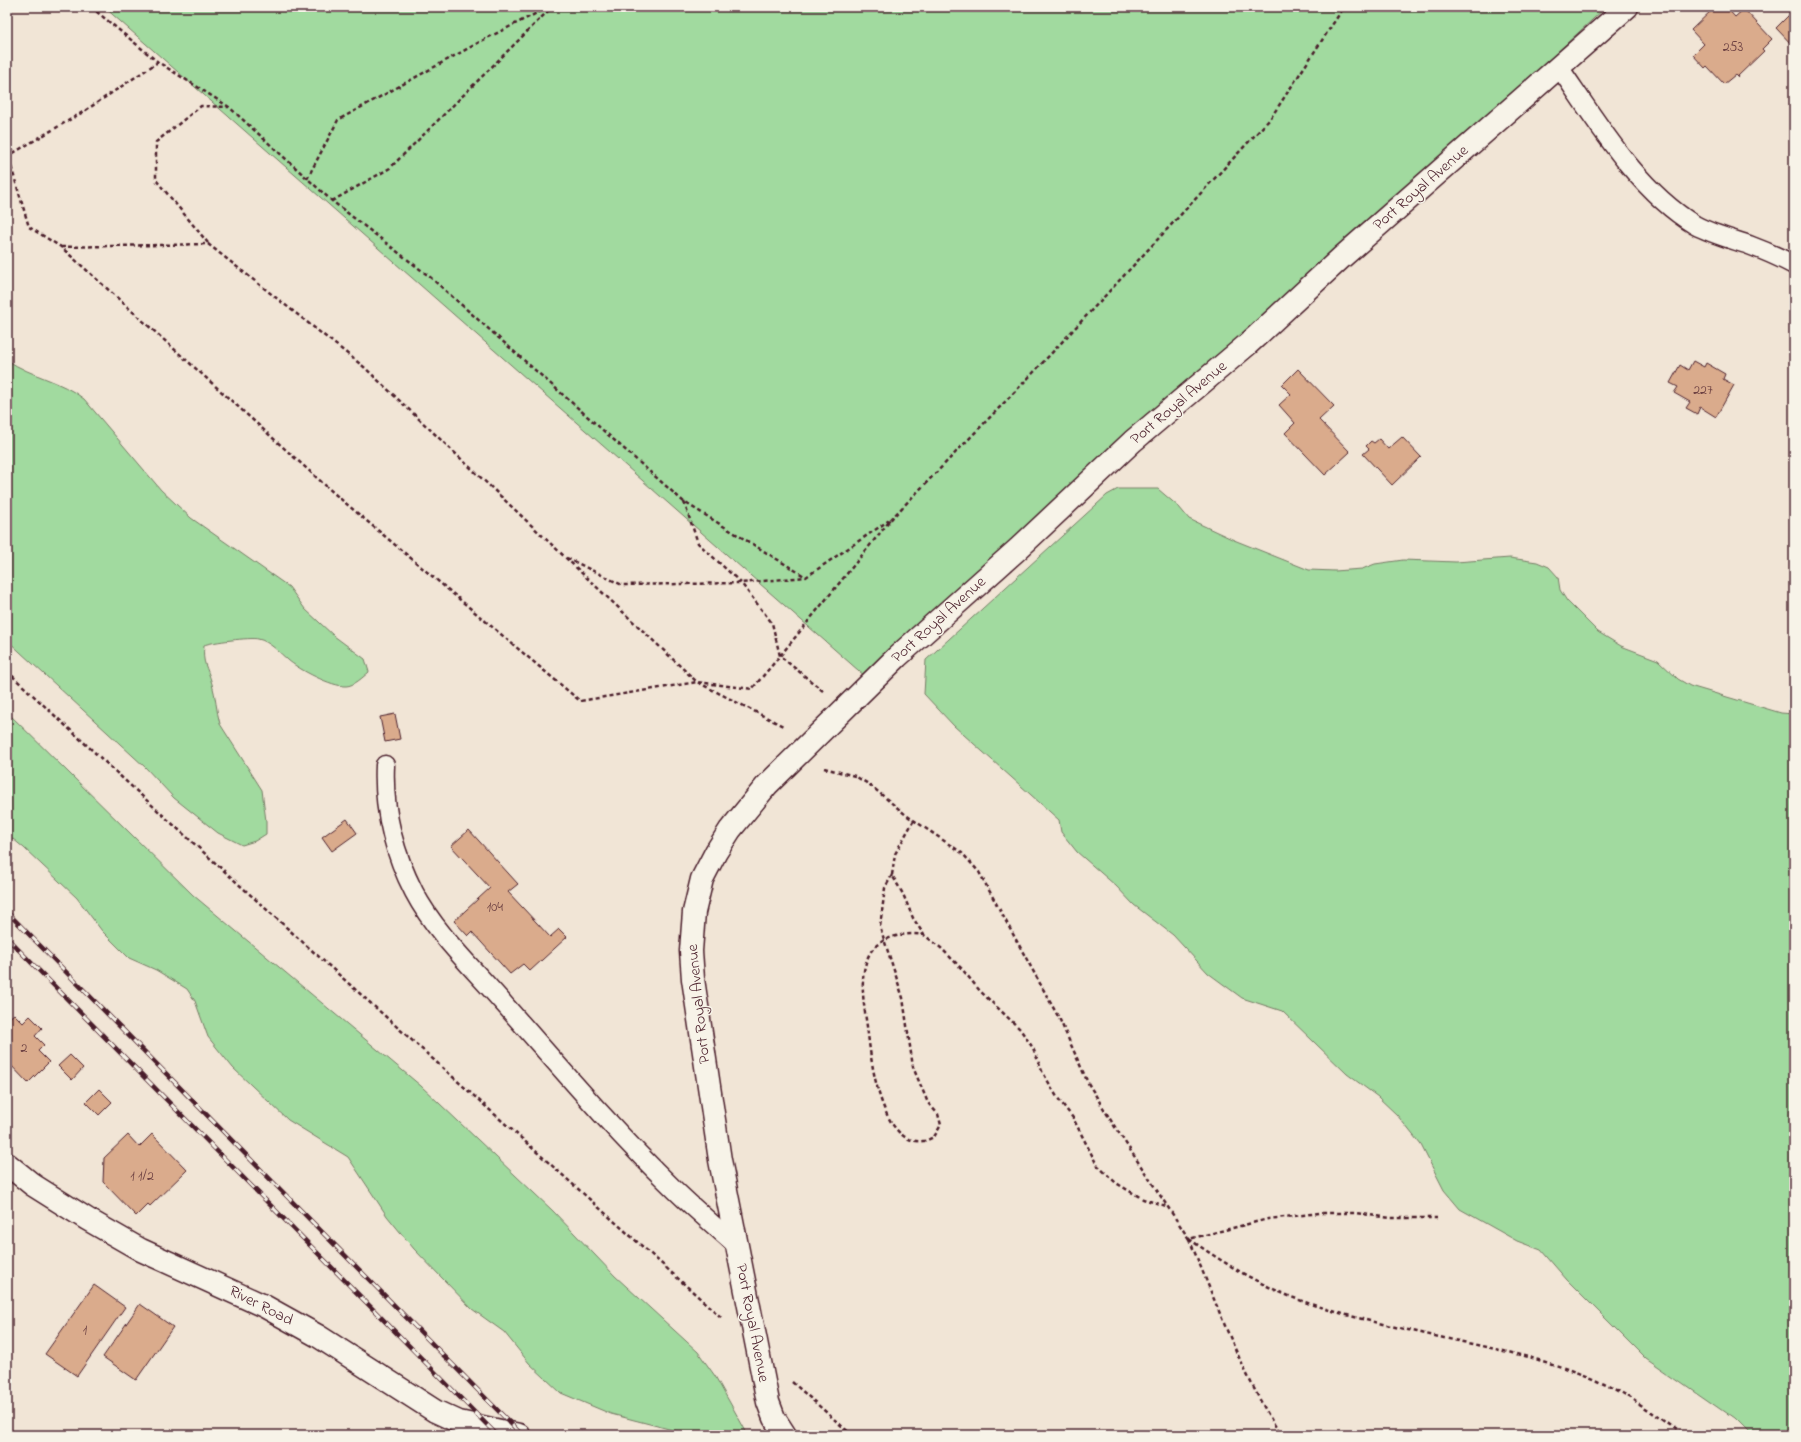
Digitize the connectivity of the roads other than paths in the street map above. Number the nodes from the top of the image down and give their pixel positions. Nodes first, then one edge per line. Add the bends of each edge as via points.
1 (1627, 7) edge
2 (1559, 67) junction
3 (1794, 265) edge
4 (386, 765) dead end
5 (7, 1164) edge
6 (737, 1246) junction
7 (519, 1435) edge
8 (786, 1435) edge

1 - 2 street, Port Royal Avenue
2 - 3 lane via 1629,164 1659,199 1696,225
2 - 6 street, Port Royal Avenue via 1340,258 1248,344 1133,441 1018,550 897,657 767,785 730,830 707,866 697,894 691,951 712,1116
4 - 6 lane via 384,786 389,822 402,867 415,894 436,926 583,1094 671,1186
5 - 7 street, River Road via 33,1185 87,1219 141,1250 264,1306 357,1360 434,1411 459,1422
6 - 8 street, Port Royal Avenue via 768,1402 774,1418

